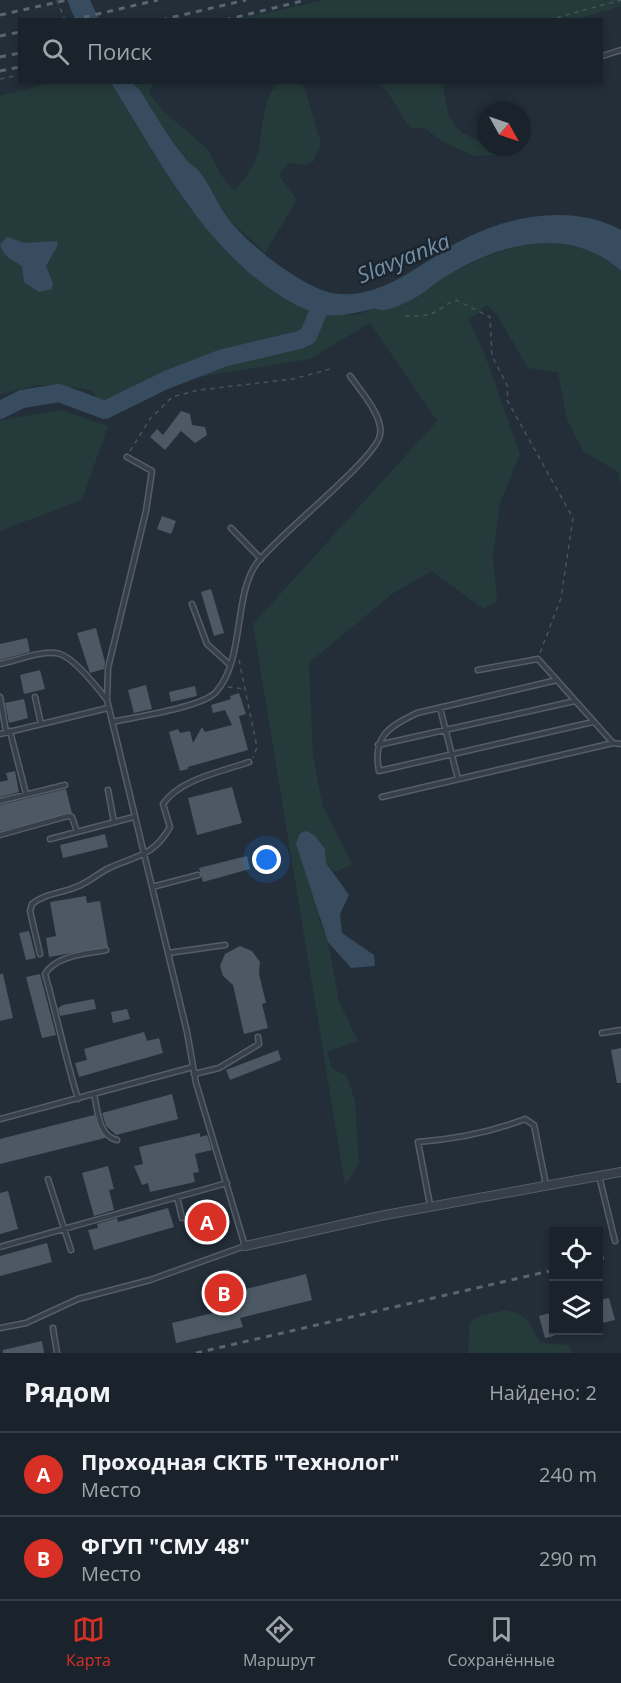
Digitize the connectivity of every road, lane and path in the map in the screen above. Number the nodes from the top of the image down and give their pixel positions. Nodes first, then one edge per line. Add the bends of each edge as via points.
1 (57, 0) edge
2 (621, 0) edge
3 (64, 18) edge
4 (555, 18) edge
5 (621, 50) edge
6 (603, 56) edge
7 (18, 75) edge
8 (0, 79) edge
9 (405, 316) dead end
10 (334, 368) dead end
11 (350, 376) dead end
12 (127, 457) joint
13 (231, 528) dead end
14 (261, 559) junction
15 (192, 604) dead end
16 (234, 652) junction
17 (538, 659) junction
18 (0, 664) edge
19 (229, 664) junction
20 (478, 670) dead end
21 (557, 680) junction
22 (221, 685) junction
23 (245, 689) junction
24 (0, 697) edge
25 (34, 697) dead end
26 (106, 700) junction
27 (576, 701) junction
28 (108, 708) junction
29 (440, 708) junction
30 (112, 722) junction
31 (593, 722) junction
32 (41, 724) junction
33 (446, 730) junction
34 (8, 732) junction
35 (0, 734) edge
36 (612, 743) junction
37 (621, 744) edge
38 (378, 745) junction
39 (452, 754) junction
40 (249, 762) joint
41 (458, 779) junction
42 (65, 785) dead end
43 (108, 790) dead end
44 (26, 794) junction
45 (382, 797) dead end
46 (0, 801) edge
47 (134, 817) junction
48 (114, 822) junction
49 (77, 832) junction
50 (0, 834) edge
51 (50, 839) dead end
52 (144, 856) junction
53 (198, 875) dead end
54 (152, 887) junction
55 (225, 945) dead end
56 (106, 950) dead end
57 (168, 953) junction
58 (40, 954) dead end
59 (621, 1030) edge
60 (602, 1033) dead end
61 (258, 1037) dead end
62 (193, 1067) junction
63 (194, 1074) junction
64 (94, 1094) junction
65 (78, 1099) junction
66 (0, 1119) edge
67 (117, 1140) dead end
68 (621, 1172) edge
69 (599, 1175) junction
70 (48, 1179) dead end
71 (227, 1183) junction
72 (546, 1185) junction
73 (177, 1197) junction
74 (431, 1206) junction
75 (182, 1218) dead end
76 (64, 1229) junction
77 (615, 1241) dead end
78 (245, 1246) junction
79 (0, 1247) edge
80 (71, 1250) dead end
81 (0, 1328) edge
82 (53, 1328) dead end
83 (57, 1353) edge

1 - 3 path
2 - 4 path
5 - 6 lane
7 - 8 path
9 - 17 path via 429,314 456,300 490,317 492,356 508,387 507,399 573,518 561,598
10 - 12 path via 292,379 199,390 172,398 150,419
11 - 14 lane via 380,425 380,438 362,462
12 - 26 lane via 152,471 108,668
13 - 14 lane
14 - 16 lane via 250,576
15 - 19 lane via 207,644
16 - 19 lane
16 - 23 path via 241,665
17 - 20 lane
17 - 21 lane
18 - 26 lane via 59,654 74,664
19 - 22 lane
21 - 27 lane
21 - 29 lane
22 - 23 path
22 - 30 lane via 215,693 197,702
23 - 40 path via 257,747
24 - 34 lane
25 - 32 lane
26 - 28 lane
27 - 31 lane
27 - 33 lane
28 - 30 lane
28 - 32 lane
29 - 33 lane
29 - 38 lane via 396,723
30 - 47 lane
31 - 36 lane
31 - 39 lane
32 - 34 lane
33 - 38 lane
33 - 39 lane
34 - 35 lane
34 - 44 lane
36 - 37 lane
36 - 41 lane
38 - 39 lane via 379,771
39 - 41 lane
40 - 52 lane via 200,779 168,796 163,804 170,827
41 - 45 lane
42 - 44 lane
43 - 48 lane
44 - 46 lane
47 - 48 lane
47 - 52 lane
48 - 49 lane
49 - 50 lane via 68,816
49 - 51 lane
52 - 54 lane
52 - 58 lane via 109,868 77,887 47,894 32,904 30,911
53 - 54 lane
54 - 57 lane
55 - 57 lane
56 - 65 lane via 60,960 45,974
57 - 62 lane
59 - 60 lane
61 - 63 lane via 260,1044 233,1061
62 - 63 lane
62 - 64 lane
63 - 71 lane
64 - 65 lane
64 - 67 lane via 104,1133
65 - 66 lane
68 - 69 street
69 - 72 street
69 - 77 lane
70 - 76 lane
71 - 73 lane
71 - 78 lane
72 - 74 street
72 - 74 lane via 534,1125 525,1119 492,1132 418,1142
73 - 75 lane
73 - 76 lane
74 - 78 street
76 - 79 lane
76 - 80 lane
78 - 81 lane via 150,1280 78,1299 26,1323
82 - 83 lane

